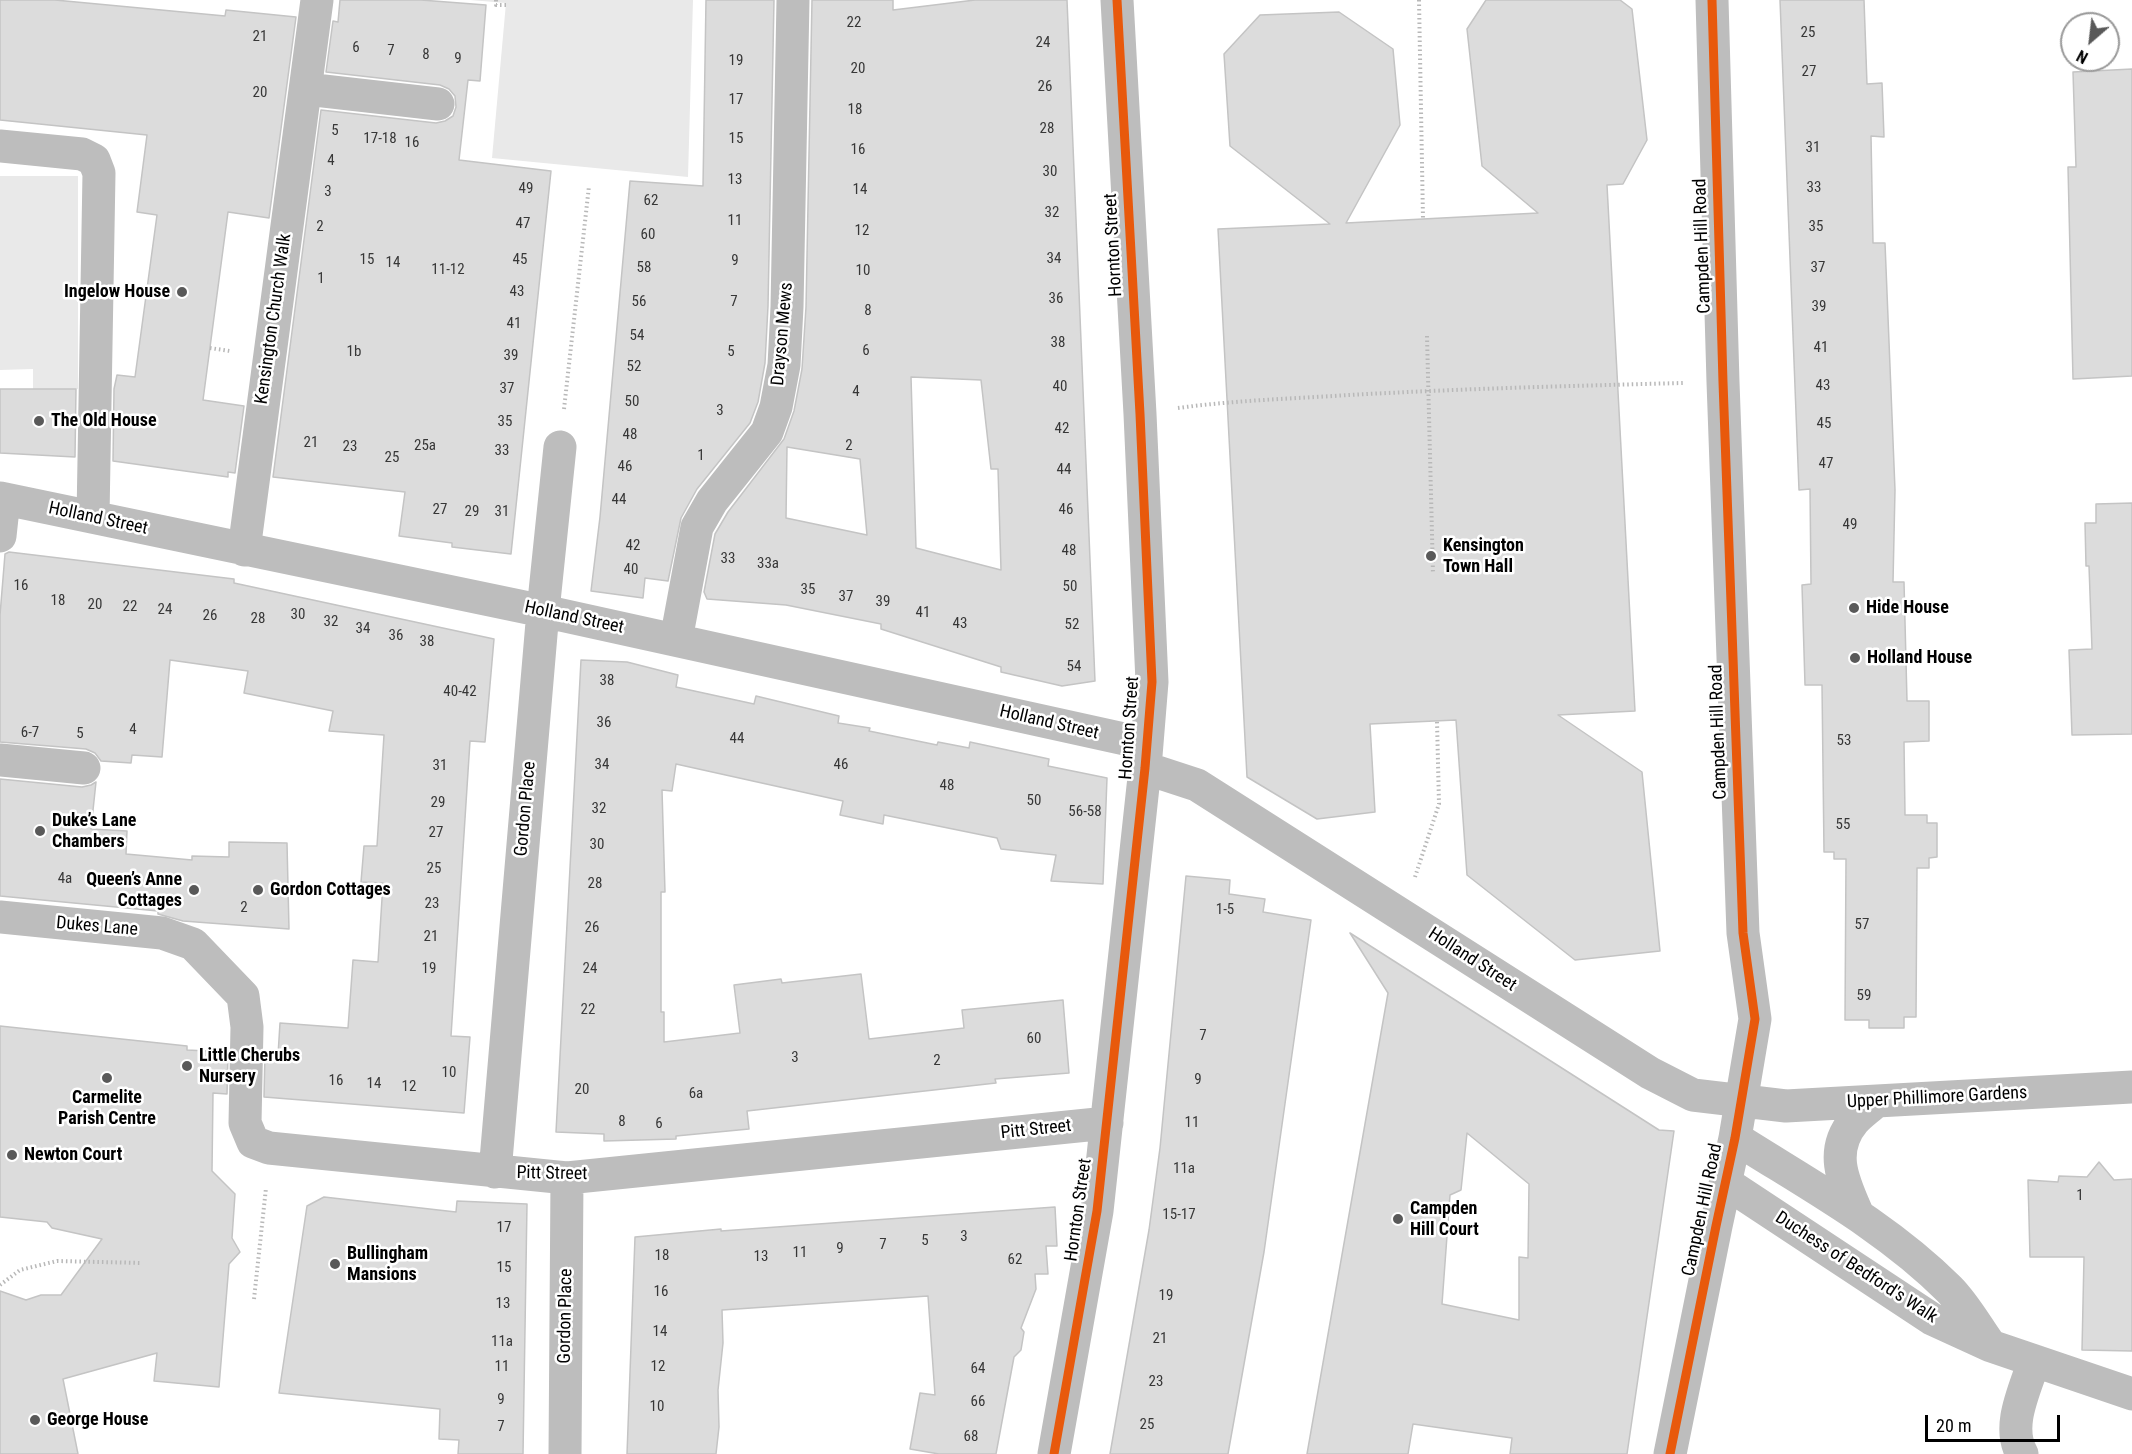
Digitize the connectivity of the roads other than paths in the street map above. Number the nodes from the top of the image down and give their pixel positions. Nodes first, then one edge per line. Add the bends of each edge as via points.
1 (318, 0) edge
2 (793, 0) edge
3 (1117, 0) edge
4 (1712, 0) edge
5 (306, 88) junction
6 (438, 104) dead end
7 (0, 146) edge
8 (560, 447) road end
9 (2, 499) edge
10 (93, 517) junction
11 (0, 536) edge
12 (244, 550) junction
13 (543, 611) junction
14 (676, 640) junction
15 (1146, 756) junction
16 (0, 760) edge
17 (84, 768) dead end
18 (0, 917) edge
19 (2132, 1087) edge
20 (1742, 1102) junction
21 (1875, 1102) junction
22 (1107, 1123) junction
23 (1736, 1138) junction
24 (269, 1148) joint
25 (495, 1172) junction
26 (567, 1178) junction
27 (1726, 1183) junction
28 (1858, 1215) junction
29 (1991, 1346) junction
30 (2034, 1361) junction
31 (2132, 1394) edge
32 (565, 1454) edge
33 (1054, 1454) edge
34 (1670, 1454) edge
35 (2022, 1454) edge

1 - 5 street, Kensington Church Walk
2 - 14 street, Drayson Mews via 787,307 777,407 767,432 697,526
3 - 15 street, Hornton Street via 1151,670
4 - 20 street, Campden Hill Road via 1743,933 1755,1019
5 - 6 street
5 - 12 street, Kensington Church Walk
7 - 10 street via 82,154 94,160 99,173
8 - 13 street, Gordon Place
9 - 10 street, Holland Street
9 - 11 street
10 - 12 street, Holland Street
12 - 13 street, Holland Street
13 - 14 street, Holland Street
13 - 25 street, Gordon Place
14 - 15 street, Holland Street
15 - 20 street, Holland Street via 1650,1073 1693,1095
15 - 22 street, Hornton Street
16 - 17 street
18 - 24 street, Dukes Lane via 162,933 193,944 243,996 248,1027 245,1123 253,1142
19 - 21 street, Upper Phillimore Gardens
20 - 21 street, Upper Phillimore Gardens via 1786,1106
20 - 23 street, Campden Hill Road
21 - 28 street via 1854,1121 1842,1142 1840,1172
22 - 26 street, Pitt Street
22 - 33 street, Hornton Street via 1097,1212
23 - 27 street, Campden Hill Road
23 - 28 street, Duchess of Bedford's Walk
24 - 25 street, Pitt Street
25 - 26 street, Pitt Street
26 - 32 street, Gordon Place
27 - 29 street, Duchess of Bedford's Walk via 1932,1319
27 - 34 street, Campden Hill Road
28 - 29 street, Duchess of Bedford's Walk via 1950,1290
29 - 30 street, Duchess of Bedford's Walk
30 - 31 street, Duchess of Bedford's Walk
30 - 35 street via 2016,1421 2016,1443

